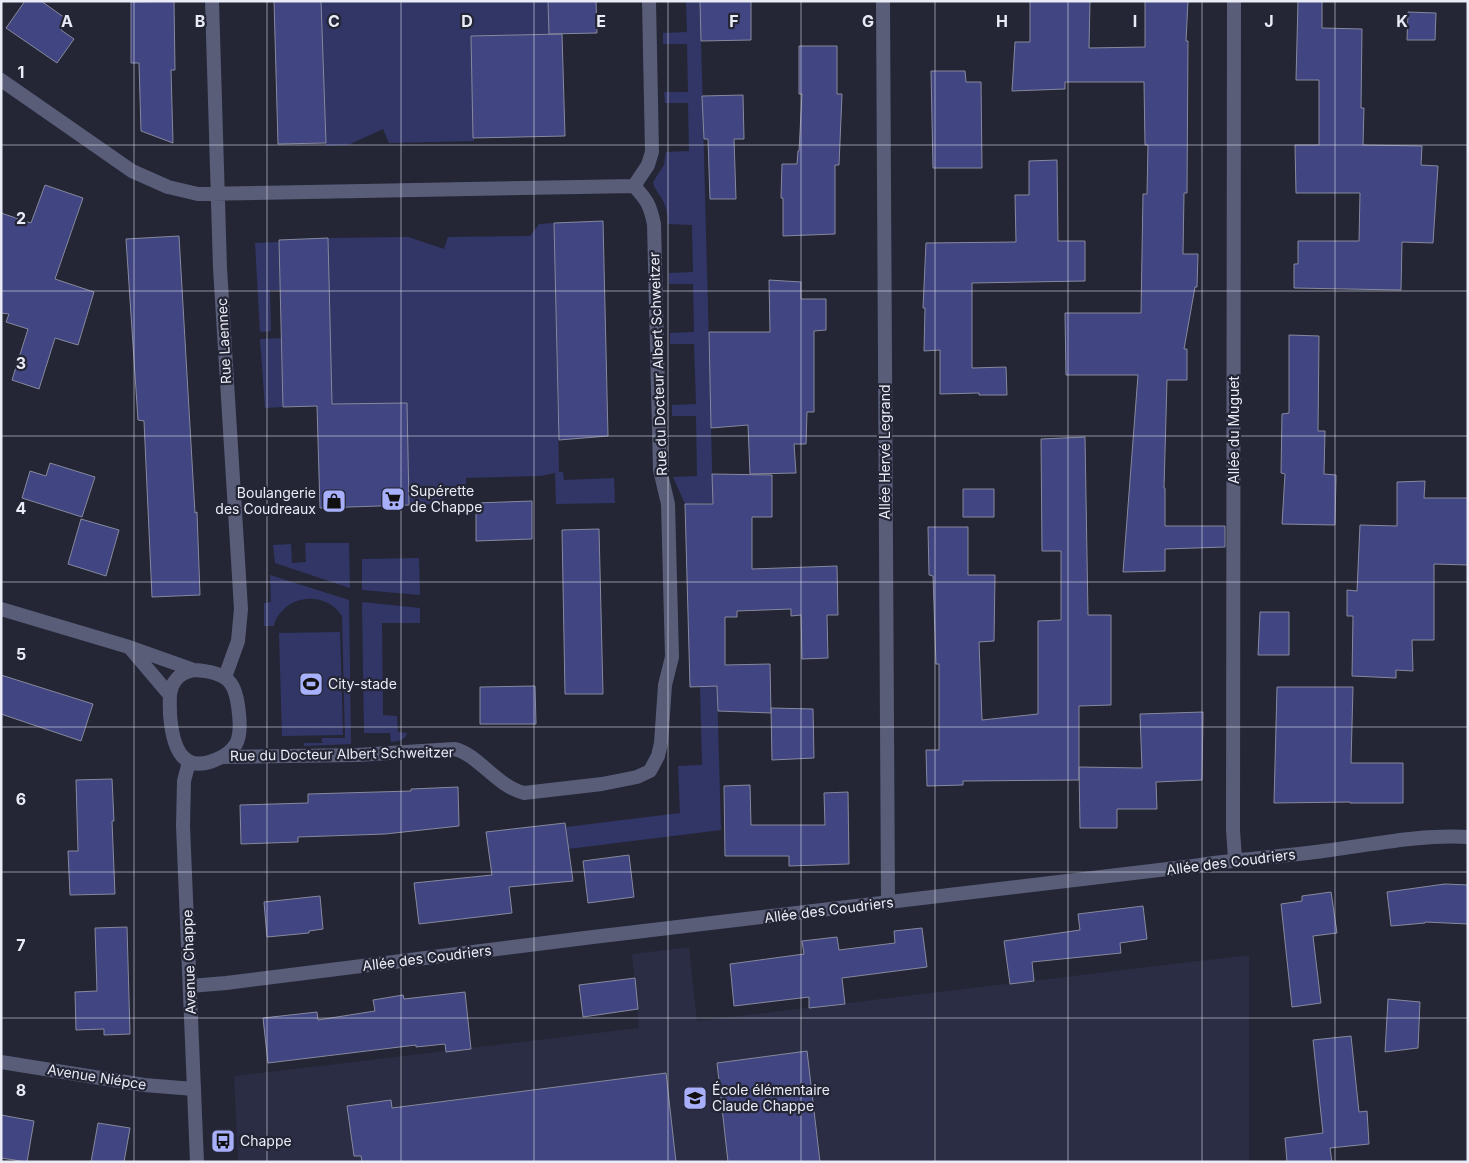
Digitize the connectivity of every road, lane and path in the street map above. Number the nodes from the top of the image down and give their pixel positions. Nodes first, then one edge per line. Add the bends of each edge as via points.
1 (212, 1) edge
2 (649, 1) edge
3 (883, 1) edge
4 (1234, 1) edge
5 (1, 80) edge
6 (634, 186) junction
7 (218, 195) junction
8 (1, 609) edge
9 (129, 647) junction
10 (194, 670) junction
11 (225, 677) junction
12 (169, 694) junction
13 (223, 757) junction
14 (189, 762) junction
15 (1468, 837) edge
16 (1235, 859) junction
17 (888, 903) junction
18 (190, 986) junction
19 (1, 1062) edge
20 (194, 1089) junction
21 (197, 1162) edge

1 - 7 street, Rue Laennec
2 - 6 street via 652,152
3 - 17 street, Allée Hervé Legrand
4 - 16 street, Allée du Muguet
5 - 7 street via 132,171 168,187
6 - 7 street
6 - 13 street, Rue du Docteur Albert Schweitzer via 646,199 654,224 660,470 668,504 672,657 665,685 660,750 650,771 602,784 524,793 513,790 465,752 454,749 357,755
7 - 11 street, Rue Laennec via 241,610 238,641
8 - 9 street
9 - 10 street
9 - 12 street
10 - 11 street via 210,671
10 - 12 street via 182,673
11 - 13 street via 237,696 239,737
12 - 14 street via 172,738
13 - 14 street via 201,763
14 - 18 street, Avenue Chappe via 184,781 183,826
15 - 16 street, Allée des Coudriers via 1442,835 1288,856
16 - 17 street, Allée des Coudriers
17 - 18 street, Allée des Coudriers
18 - 20 street, Avenue Chappe
19 - 20 street, Avenue Niépce via 144,1085
20 - 21 street, Avenue Chappe

